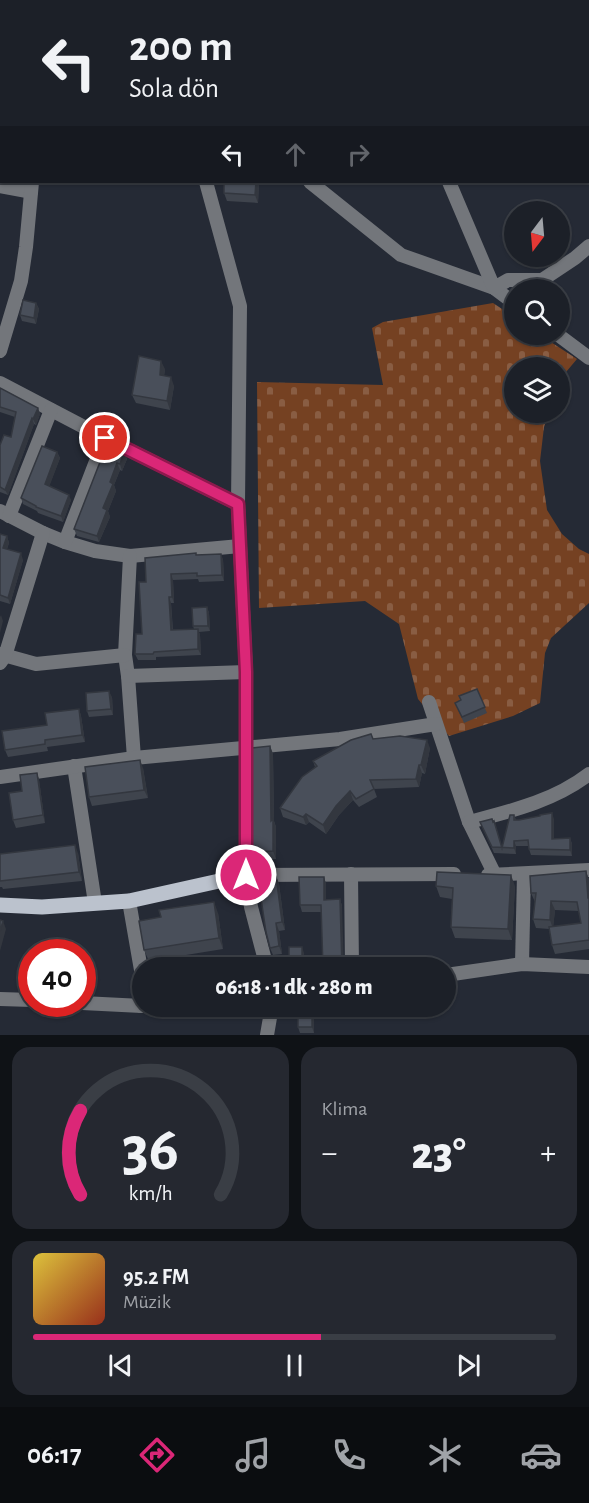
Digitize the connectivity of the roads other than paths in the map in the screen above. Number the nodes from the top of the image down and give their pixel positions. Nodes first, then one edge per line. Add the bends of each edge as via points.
1 (206, 183) edge
2 (311, 183) edge
3 (449, 183) edge
4 (0, 186) edge
5 (32, 187) edge
6 (589, 246) edge
7 (494, 288) junction
8 (504, 296) edge
9 (5, 317) edge
10 (570, 344) edge
11 (0, 351) edge
12 (589, 358) edge
13 (0, 383) edge
14 (51, 410) junction
15 (105, 438) junction
16 (238, 504) junction
17 (5, 513) edge
18 (43, 533) junction
19 (65, 542) junction
20 (240, 546) junction
21 (130, 556) junction
22 (125, 655) junction
23 (2, 658) edge
24 (246, 672) junction
25 (128, 676) junction
26 (429, 702) dead end
27 (436, 724) junction
28 (245, 748) junction
29 (134, 758) junction
30 (74, 766) junction
31 (589, 774) edge
32 (0, 777) edge
33 (469, 822) junction
34 (589, 870) edge
35 (351, 874) junction
36 (524, 874) junction
37 (246, 875) junction
38 (495, 875) junction
39 (129, 901) junction
40 (95, 903) junction
41 (0, 905) edge
42 (139, 957) edge
43 (264, 957) edge
44 (352, 957) edge
45 (522, 964) junction
46 (589, 967) edge
47 (456, 974) edge
48 (0, 999) edge
49 (18, 1000) edge
50 (96, 1004) edge
51 (132, 1006) edge
52 (270, 1017) edge
53 (267, 1035) edge

1 - 16 street via 240,306
2 - 7 street via 401,255
3 - 7 street
4 - 5 street
5 - 9 street via 21,281
6 - 7 street via 542,280 508,280
7 - 8 street
9 - 11 street
10 - 12 street
13 - 14 street
14 - 15 street
14 - 17 street
15 - 16 street
15 - 19 street
16 - 20 street
17 - 18 street
18 - 19 street
18 - 23 street
19 - 21 street
20 - 21 street
20 - 24 street
21 - 22 street
22 - 23 street via 36,664
22 - 25 street
24 - 25 street
24 - 28 street
25 - 29 street
26 - 27 street
27 - 28 street
27 - 33 street
28 - 29 street
28 - 37 street
29 - 30 street
30 - 32 street
30 - 40 street
31 - 33 street via 523,808
33 - 38 street
34 - 36 street
35 - 37 street
35 - 38 street
35 - 44 street
36 - 38 street
36 - 45 street
37 - 39 main road
37 - 43 street
39 - 40 main road
39 - 42 street
40 - 41 main road
45 - 46 street
45 - 47 street
48 - 49 street
50 - 51 street
52 - 53 street

